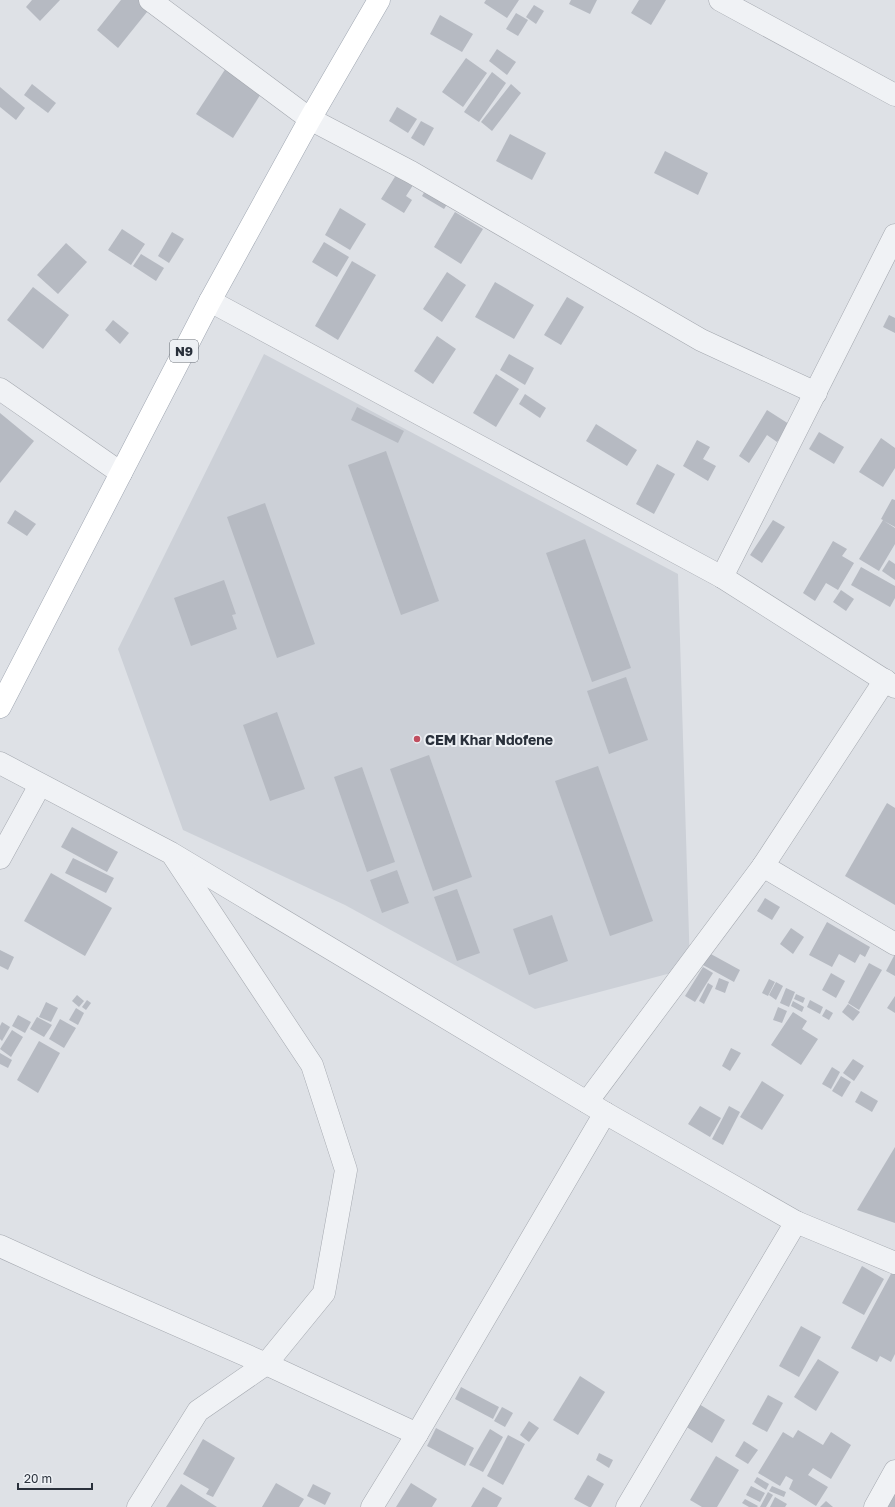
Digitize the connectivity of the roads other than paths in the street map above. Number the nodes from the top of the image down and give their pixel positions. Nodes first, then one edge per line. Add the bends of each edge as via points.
1 (150, 0) edge
2 (379, 0) edge
3 (720, 0) edge
4 (895, 95) edge
5 (310, 120) junction
6 (895, 235) edge
7 (210, 301) junction
8 (0, 389) edge
9 (816, 393) junction
10 (121, 473) junction
11 (722, 577) junction
12 (6, 681) edge
13 (890, 684) edge
14 (0, 707) edge
15 (0, 763) edge
16 (40, 785) junction
17 (171, 853) junction
18 (0, 858) edge
19 (762, 866) junction
20 (895, 944) edge
21 (587, 1102) junction
22 (605, 1113) junction
23 (796, 1222) junction
24 (0, 1246) edge
25 (895, 1263) edge
26 (266, 1364) junction
27 (417, 1434) junction
28 (895, 1472) edge
29 (138, 1507) edge
30 (372, 1507) edge
31 (627, 1507) edge
32 (875, 1507) edge

1 - 5 street
2 - 5 main road, N9
3 - 4 street
5 - 7 main road, N9
5 - 9 street via 411,172 701,340
6 - 9 street
7 - 10 main road, N9
7 - 11 street
8 - 10 street
9 - 11 street
10 - 12 main road, N9
11 - 13 street
12 - 14 main road, N9
13 - 19 street
15 - 16 street
16 - 17 street
16 - 18 street
17 - 21 street
17 - 26 street via 312,1065 346,1170 324,1293
19 - 20 street
19 - 21 street
21 - 22 street
22 - 23 street
22 - 27 street
23 - 25 street
23 - 31 street
24 - 26 street
26 - 27 street
26 - 29 street via 198,1411
27 - 30 street
28 - 32 street

